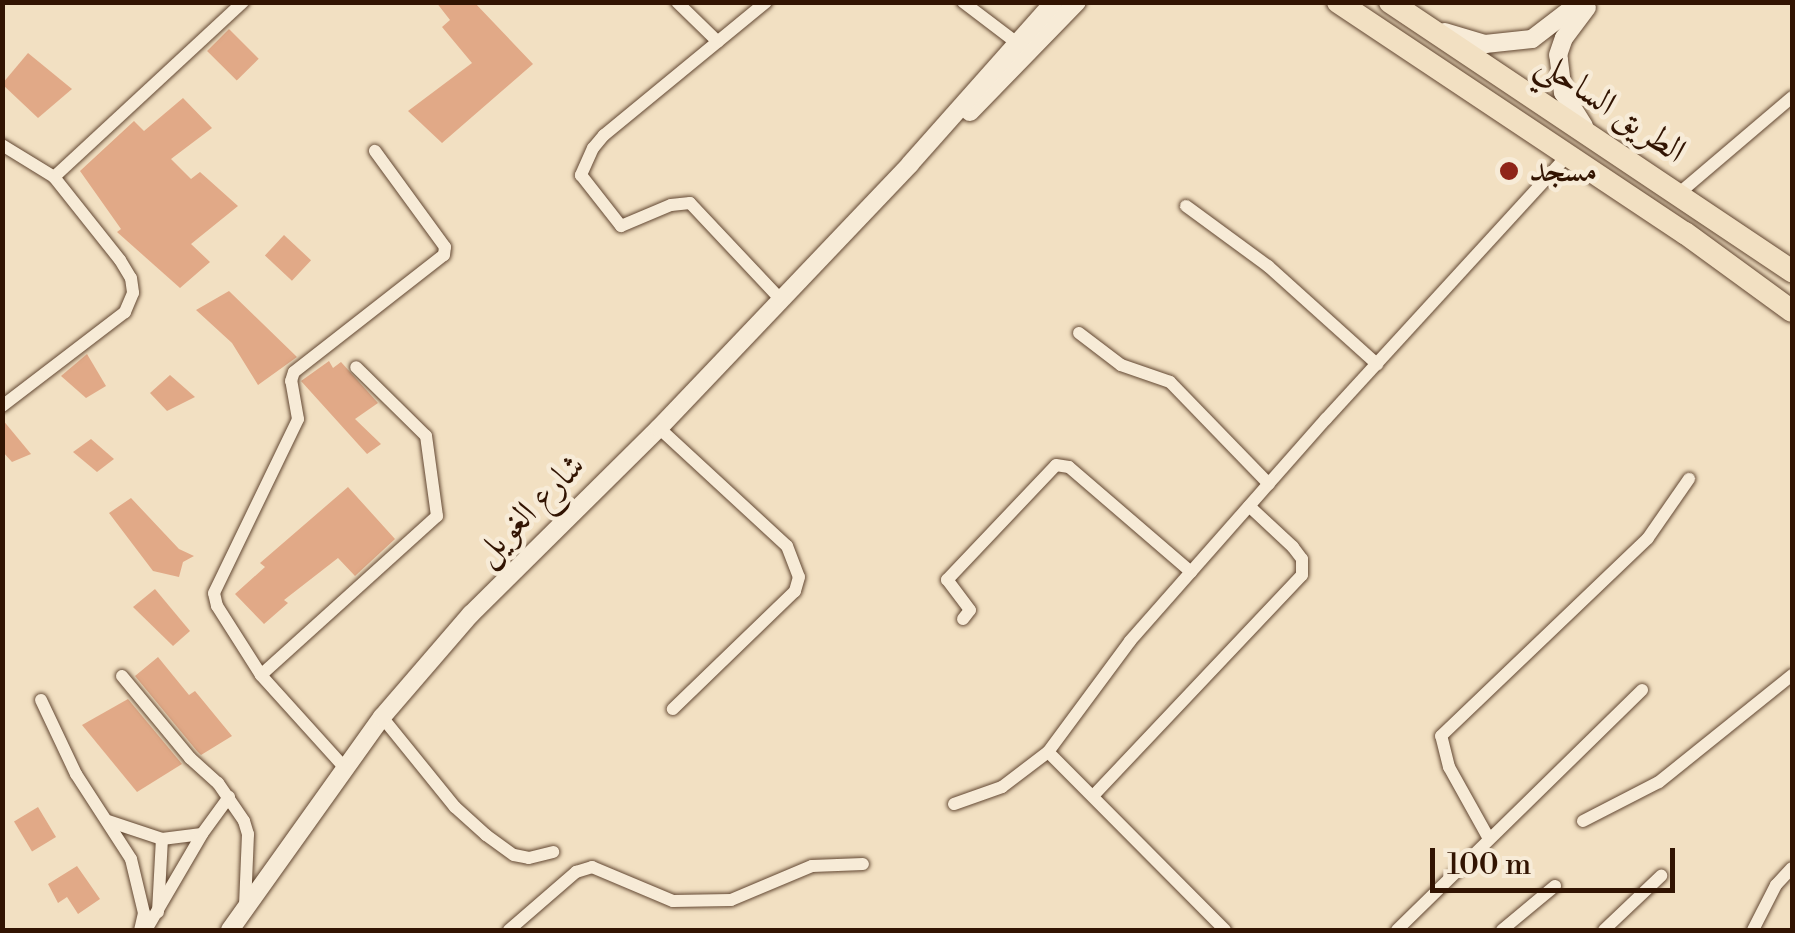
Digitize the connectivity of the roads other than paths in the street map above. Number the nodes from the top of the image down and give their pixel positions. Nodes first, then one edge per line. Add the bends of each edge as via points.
1 (243, 2) edge
2 (677, 2) edge
3 (766, 2) edge
4 (963, 2) edge
5 (1054, 2) edge
6 (1077, 2) edge
7 (1338, 2) edge
8 (1390, 2) edge
9 (1580, 2) edge
10 (1591, 2) edge
11 (1422, 24) junction
12 (718, 42) junction
13 (1017, 43) junction
14 (1792, 97) edge
15 (1597, 142) junction
16 (2, 145) edge
17 (375, 151) dead end
18 (1567, 156) junction
19 (910, 164) junction
20 (54, 176) junction
21 (1677, 195) junction
22 (1186, 206) dead end
23 (1792, 270) edge
24 (780, 299) junction
25 (1792, 311) edge
26 (1079, 333) dead end
27 (1376, 364) junction
28 (356, 367) dead end
29 (2, 406) edge
30 (660, 428) junction
31 (1690, 479) dead end
32 (1269, 484) junction
33 (1249, 506) junction
34 (1191, 572) junction
35 (963, 619) dead end
36 (262, 675) junction
37 (1792, 675) edge
38 (122, 676) dead end
39 (1642, 690) dead end
40 (41, 700) dead end
41 (673, 709) dead end
42 (382, 717) junction
43 (1048, 752) junction
44 (344, 767) junction
45 (1093, 796) junction
46 (229, 797) junction
47 (954, 804) dead end
48 (106, 820) junction
49 (1583, 821) dead end
50 (202, 834) junction
51 (1488, 838) junction
52 (162, 840) junction
53 (552, 852) dead end
54 (863, 864) dead end
55 (1792, 868) edge
56 (1661, 876) dead end
57 (1556, 886) dead end
58 (246, 907) junction
59 (158, 913) junction
60 (143, 930) edge
61 (230, 930) edge
62 (509, 930) edge
63 (1225, 930) edge
64 (1397, 930) edge
65 (1502, 930) edge
66 (1604, 930) edge
67 (1753, 930) edge

1 - 20 street
2 - 12 street
3 - 12 street
4 - 13 street
5 - 13 street, شارع الغويل
6 - 19 street, شارع الغويل via 930,155
7 - 18 highway, الطريق الساحلي
8 - 11 highway, الطريق الساحلي
9 - 11 street via 1532,39 1515,42 1485,44
10 - 15 street via 1564,38 1558,73 1572,112
11 - 15 highway, الطريق الساحلي
12 - 24 street via 604,135 582,180 622,226 690,203
13 - 19 street, شارع الغويل
14 - 21 street
15 - 21 highway, الطريق الساحلي
16 - 20 street
17 - 36 street via 445,246 444,255 294,372 298,419 214,593
18 - 25 highway, الطريق الساحلي
18 - 27 street
19 - 24 street, شارع الغويل
20 - 29 street via 120,260 133,293 125,312
21 - 23 highway, الطريق الساحلي
22 - 27 street via 1268,266
24 - 30 street, شارع الغويل
26 - 32 street via 1121,365 1170,382
27 - 32 street
28 - 36 street via 426,436 436,516
30 - 41 street via 787,546 799,577 795,592
30 - 42 street, شارع الغويل via 471,614
31 - 51 street via 1648,538 1441,736 1449,767
32 - 33 street
33 - 34 street
33 - 45 street via 1293,547 1302,576
34 - 35 street via 1069,468 1056,465 947,580 970,610
34 - 43 street
36 - 44 street
37 - 49 street via 1659,782
38 - 46 street
39 - 51 street
40 - 48 street
42 - 44 street, شارع الغويل
42 - 53 street via 486,835 514,855
43 - 45 street
43 - 47 street via 1002,787
44 - 58 street, شارع الغويل
45 - 63 street
46 - 50 street
46 - 58 street via 248,834
48 - 52 street
48 - 60 street via 131,859
50 - 52 street
50 - 59 street
51 - 64 street
52 - 59 street
54 - 62 street via 812,866 731,900 673,901 588,868
55 - 67 street
56 - 66 street
57 - 65 street
58 - 61 street, شارع الغويل
59 - 60 street

